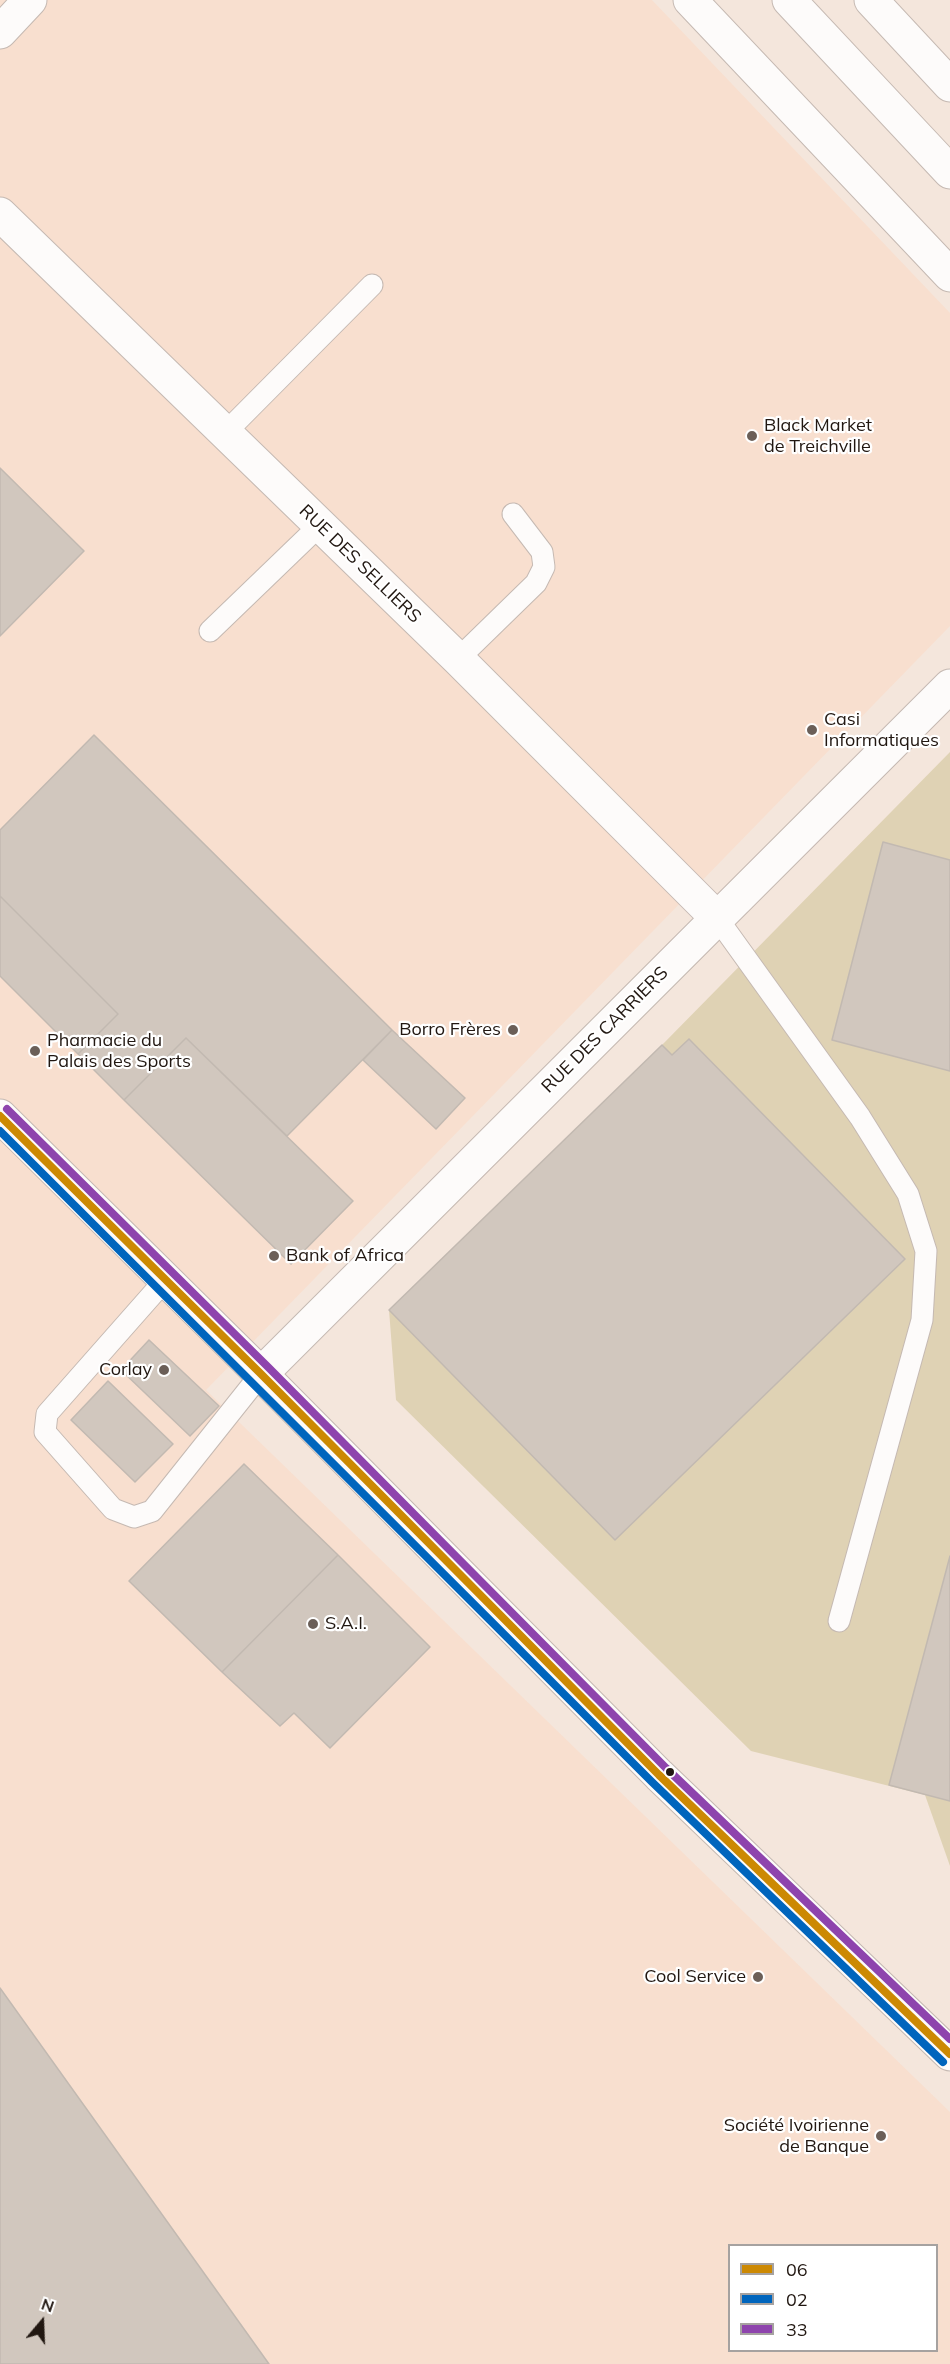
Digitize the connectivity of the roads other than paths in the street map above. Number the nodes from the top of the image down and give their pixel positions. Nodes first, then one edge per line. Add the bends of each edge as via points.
1 (30, 0) edge
2 (690, 0) edge
3 (789, 0) edge
4 (871, 0) edge
5 (0, 32) edge
6 (950, 85) edge
7 (950, 172) edge
8 (0, 214) edge
9 (950, 275) edge
10 (372, 285) dead end
11 (226, 432) junction
12 (513, 514) dead end
13 (319, 526) junction
14 (210, 631) dead end
15 (458, 659) junction
16 (950, 686) edge
17 (717, 918) junction
18 (0, 1116) edge
19 (166, 1279) junction
20 (261, 1374) junction
21 (839, 1621) dead end
22 (950, 2054) edge

1 - 5 street
2 - 9 street
3 - 7 street
4 - 6 street
8 - 11 street, RUE DES SELLIERS
10 - 11 lane
11 - 13 street, RUE DES SELLIERS
12 - 15 lane via 542,552 544,567 536,583
13 - 14 lane
13 - 15 street, RUE DES SELLIERS
15 - 17 street, RUE DES SELLIERS
16 - 17 street, RUE DES CARRIERS
17 - 20 street, RUE DES CARRIERS
17 - 21 lane via 860,1117 908,1194 926,1251 922,1320
18 - 19 street
19 - 20 street
19 - 20 lane via 47,1414 45,1432 113,1509 134,1517 152,1511
20 - 22 street via 659,1775

